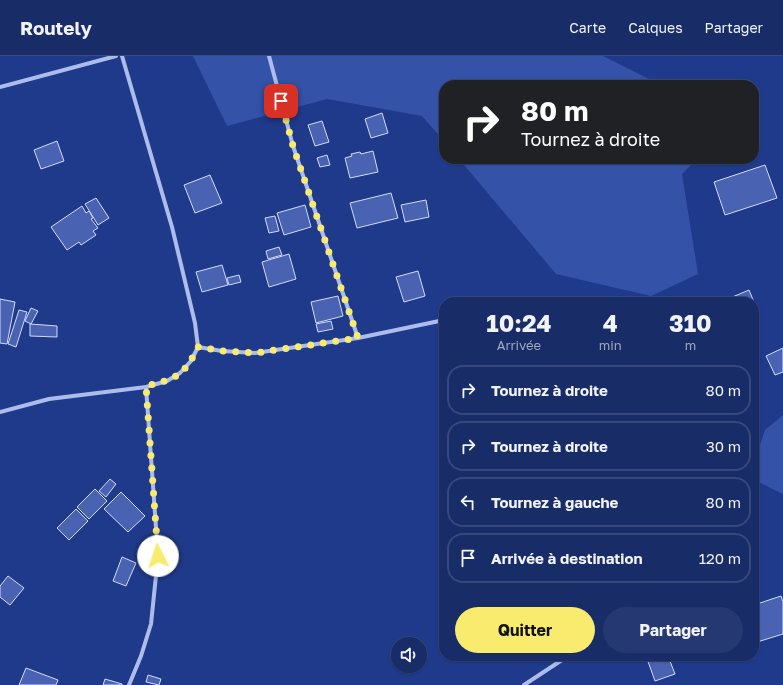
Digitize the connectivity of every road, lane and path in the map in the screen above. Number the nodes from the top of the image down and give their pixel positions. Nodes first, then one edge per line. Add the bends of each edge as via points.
1 (116, 56) edge
2 (122, 56) edge
3 (269, 56) edge
4 (0, 87) edge
5 (439, 321) edge
6 (358, 338) junction
7 (198, 347) junction
8 (146, 386) junction
9 (0, 412) edge
10 (560, 661) edge
11 (129, 685) edge
12 (524, 685) edge

1 - 4 street
2 - 7 street via 172,227 196,323
3 - 6 street via 293,146
5 - 6 street
6 - 7 street via 255,353
7 - 8 street via 191,361 180,373 167,381
8 - 9 street via 49,399
8 - 11 street via 158,556 151,624
10 - 12 street

